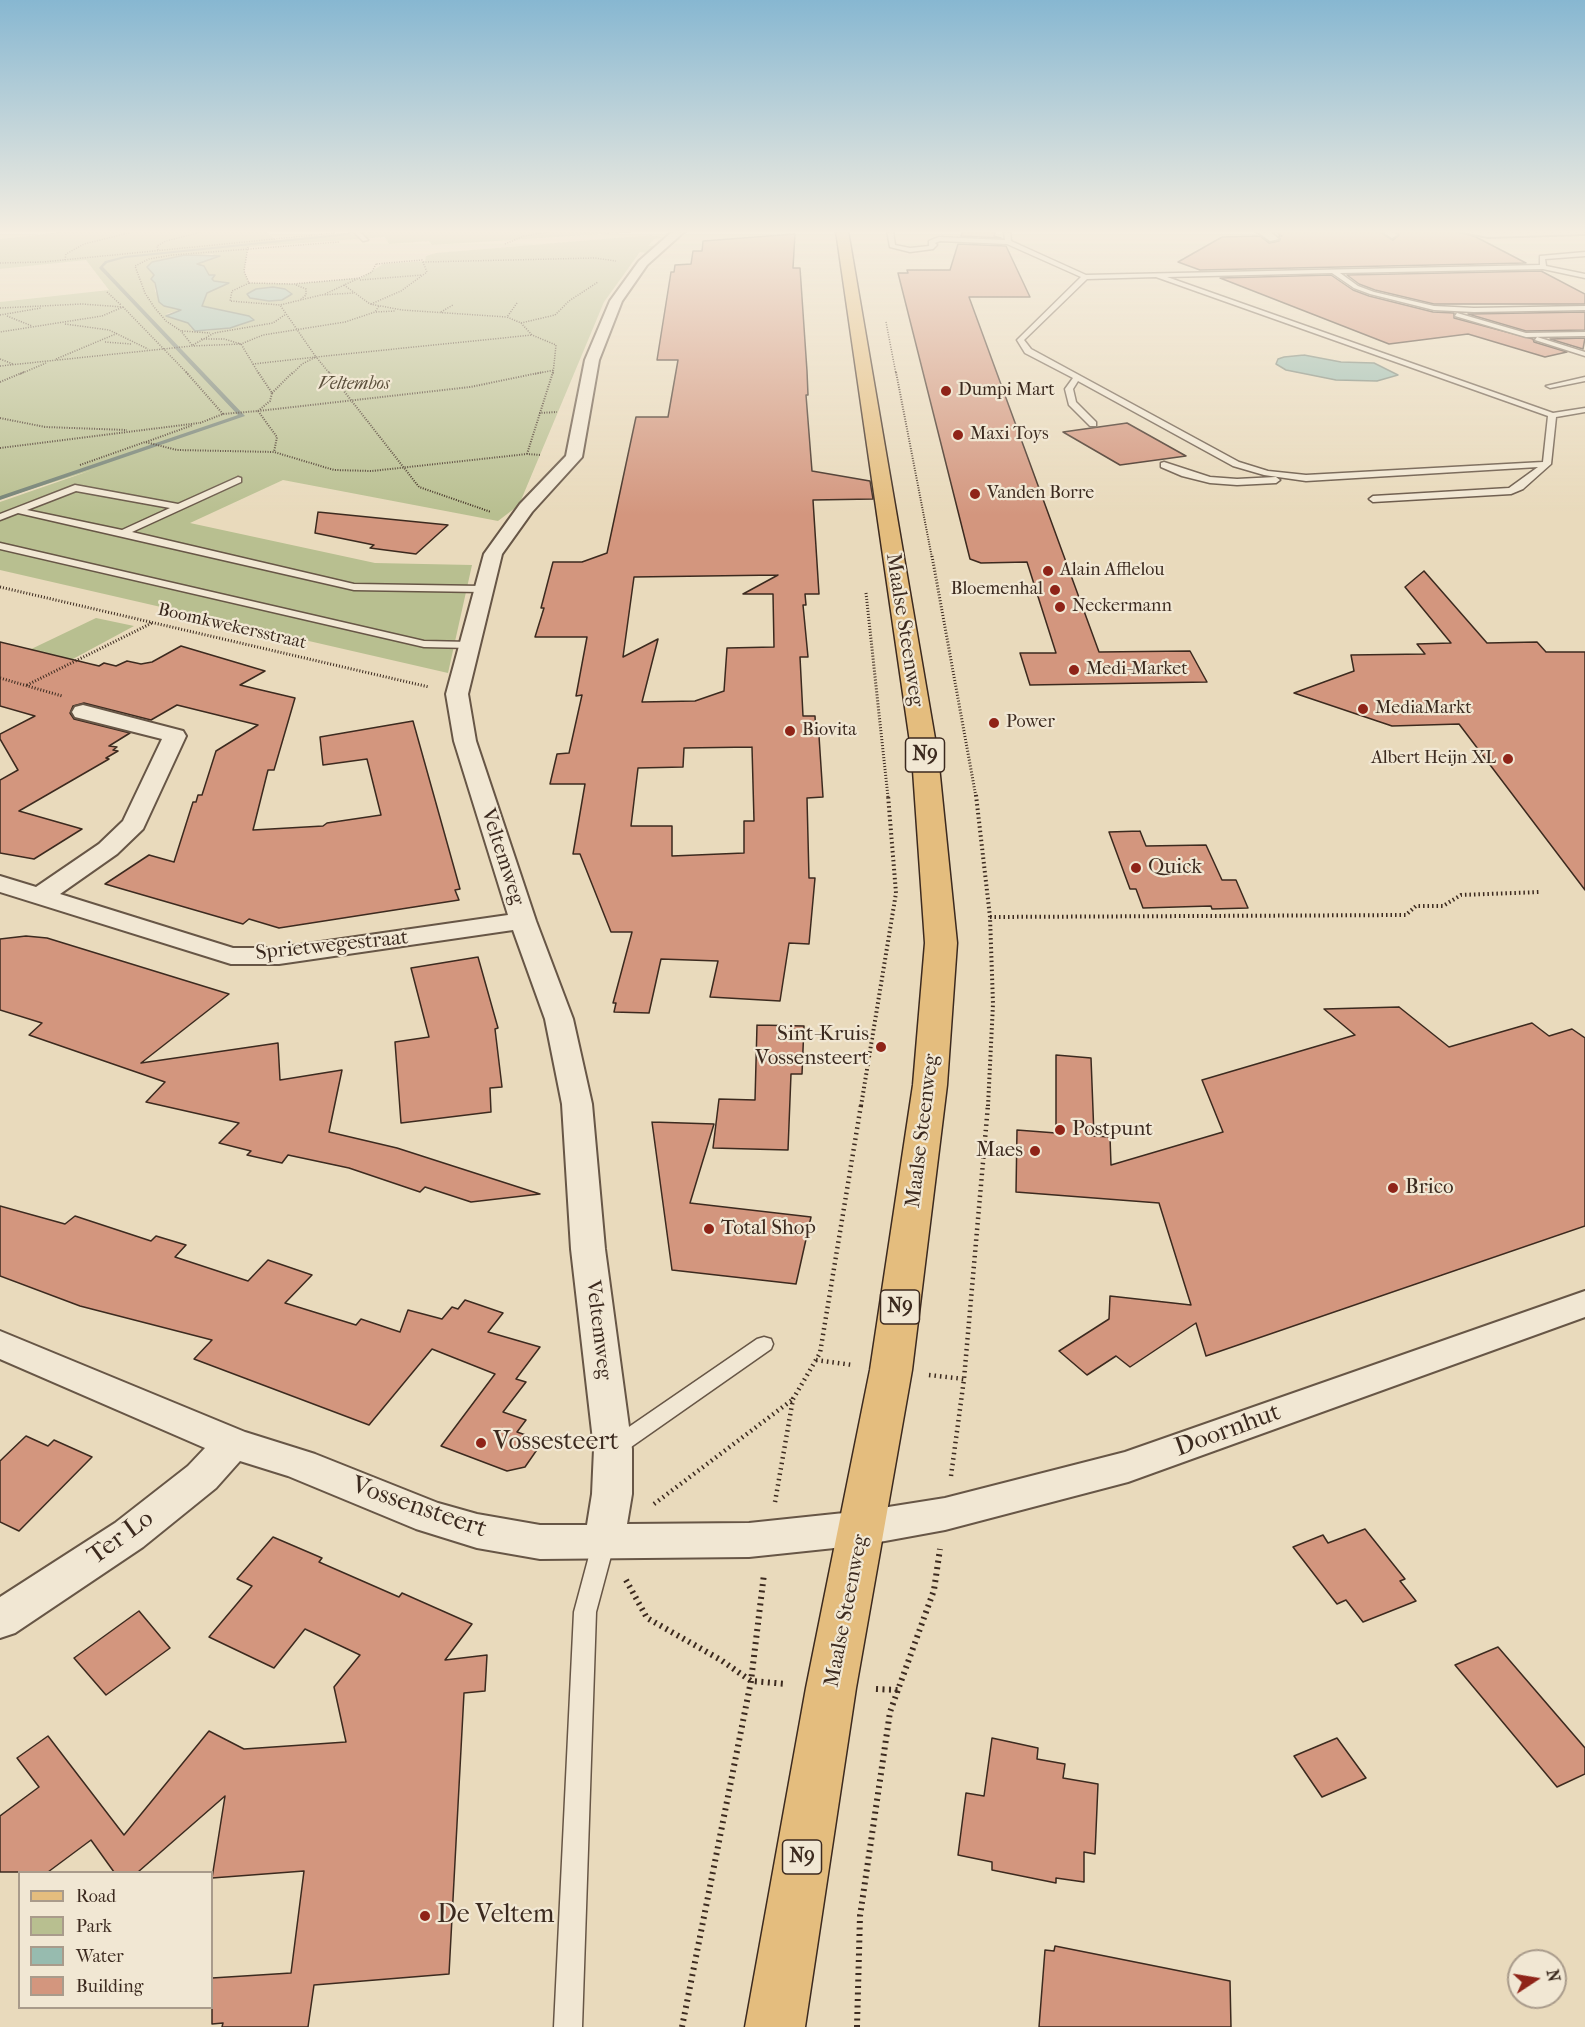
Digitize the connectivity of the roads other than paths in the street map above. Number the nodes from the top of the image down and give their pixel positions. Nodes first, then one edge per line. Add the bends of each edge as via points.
1 (606, 326) edge
2 (857, 326) edge
3 (1035, 326) edge
4 (1299, 326) edge
5 (1492, 326) edge
6 (1585, 334) edge
7 (1526, 336) junction
8 (1585, 354) edge
9 (1077, 378) junction
10 (1585, 379) edge
11 (1550, 386) dead end
12 (1585, 410) edge
13 (1552, 415) junction
14 (1093, 424) dead end
15 (1547, 464) junction
16 (1164, 465) dead end
17 (1306, 478) junction
18 (238, 480) dead end
19 (1373, 499) dead end
20 (178, 507) junction
21 (18, 510) junction
22 (0, 517) edge
23 (123, 532) junction
24 (0, 546) edge
25 (482, 589) junction
26 (471, 645) junction
27 (83, 712) road end
28 (0, 884) edge
29 (40, 896) junction
30 (523, 921) junction
31 (1585, 1304) edge
32 (0, 1344) edge
33 (764, 1344) dead end
34 (233, 1443) junction
35 (613, 1449) junction
36 (863, 1528) junction
37 (604, 1541) junction
38 (0, 1620) edge
39 (568, 2027) edge
40 (775, 2027) edge

1 - 25 street, Veltemweg via 592,360 574,457 526,508 493,554
2 - 36 main road, Maalse Steenweg / N9 via 925,756 940,943 929,1096 891,1370
3 - 9 lane via 1020,340 1028,351
4 - 13 lane
5 - 7 lane
6 - 7 lane
7 - 8 lane
9 - 14 lane via 1069,389 1072,404
9 - 17 lane via 1236,464 1267,474
10 - 11 lane
12 - 13 lane
13 - 15 lane
15 - 17 lane
15 - 19 lane via 1511,491
16 - 17 lane via 1210,480
18 - 20 lane
20 - 21 lane via 75,488
20 - 23 lane
21 - 22 lane
21 - 23 lane
23 - 25 lane via 354,587
24 - 26 lane via 424,644
25 - 26 street, Veltemweg
26 - 30 street, Veltemweg via 457,694 465,741
27 - 29 street via 175,736 134,824 108,849
28 - 29 street, Sprietwegestraat
29 - 30 street, Sprietwegestraat via 231,956 279,956
30 - 35 street, Veltemweg via 559,1019 577,1104 588,1249
31 - 36 street, Doornhut via 1128,1467 945,1514
32 - 34 street, Vossensteert
33 - 35 lane
34 - 37 street, Vossensteert via 477,1531 540,1542
34 - 38 street, Ter Lo via 202,1477 129,1535
35 - 37 street, Veltemweg via 612,1494
36 - 37 street, Vossensteert via 769,1540
36 - 40 main road, Maalse Steenweg / N9 via 831,1688
37 - 39 lane via 585,1612

